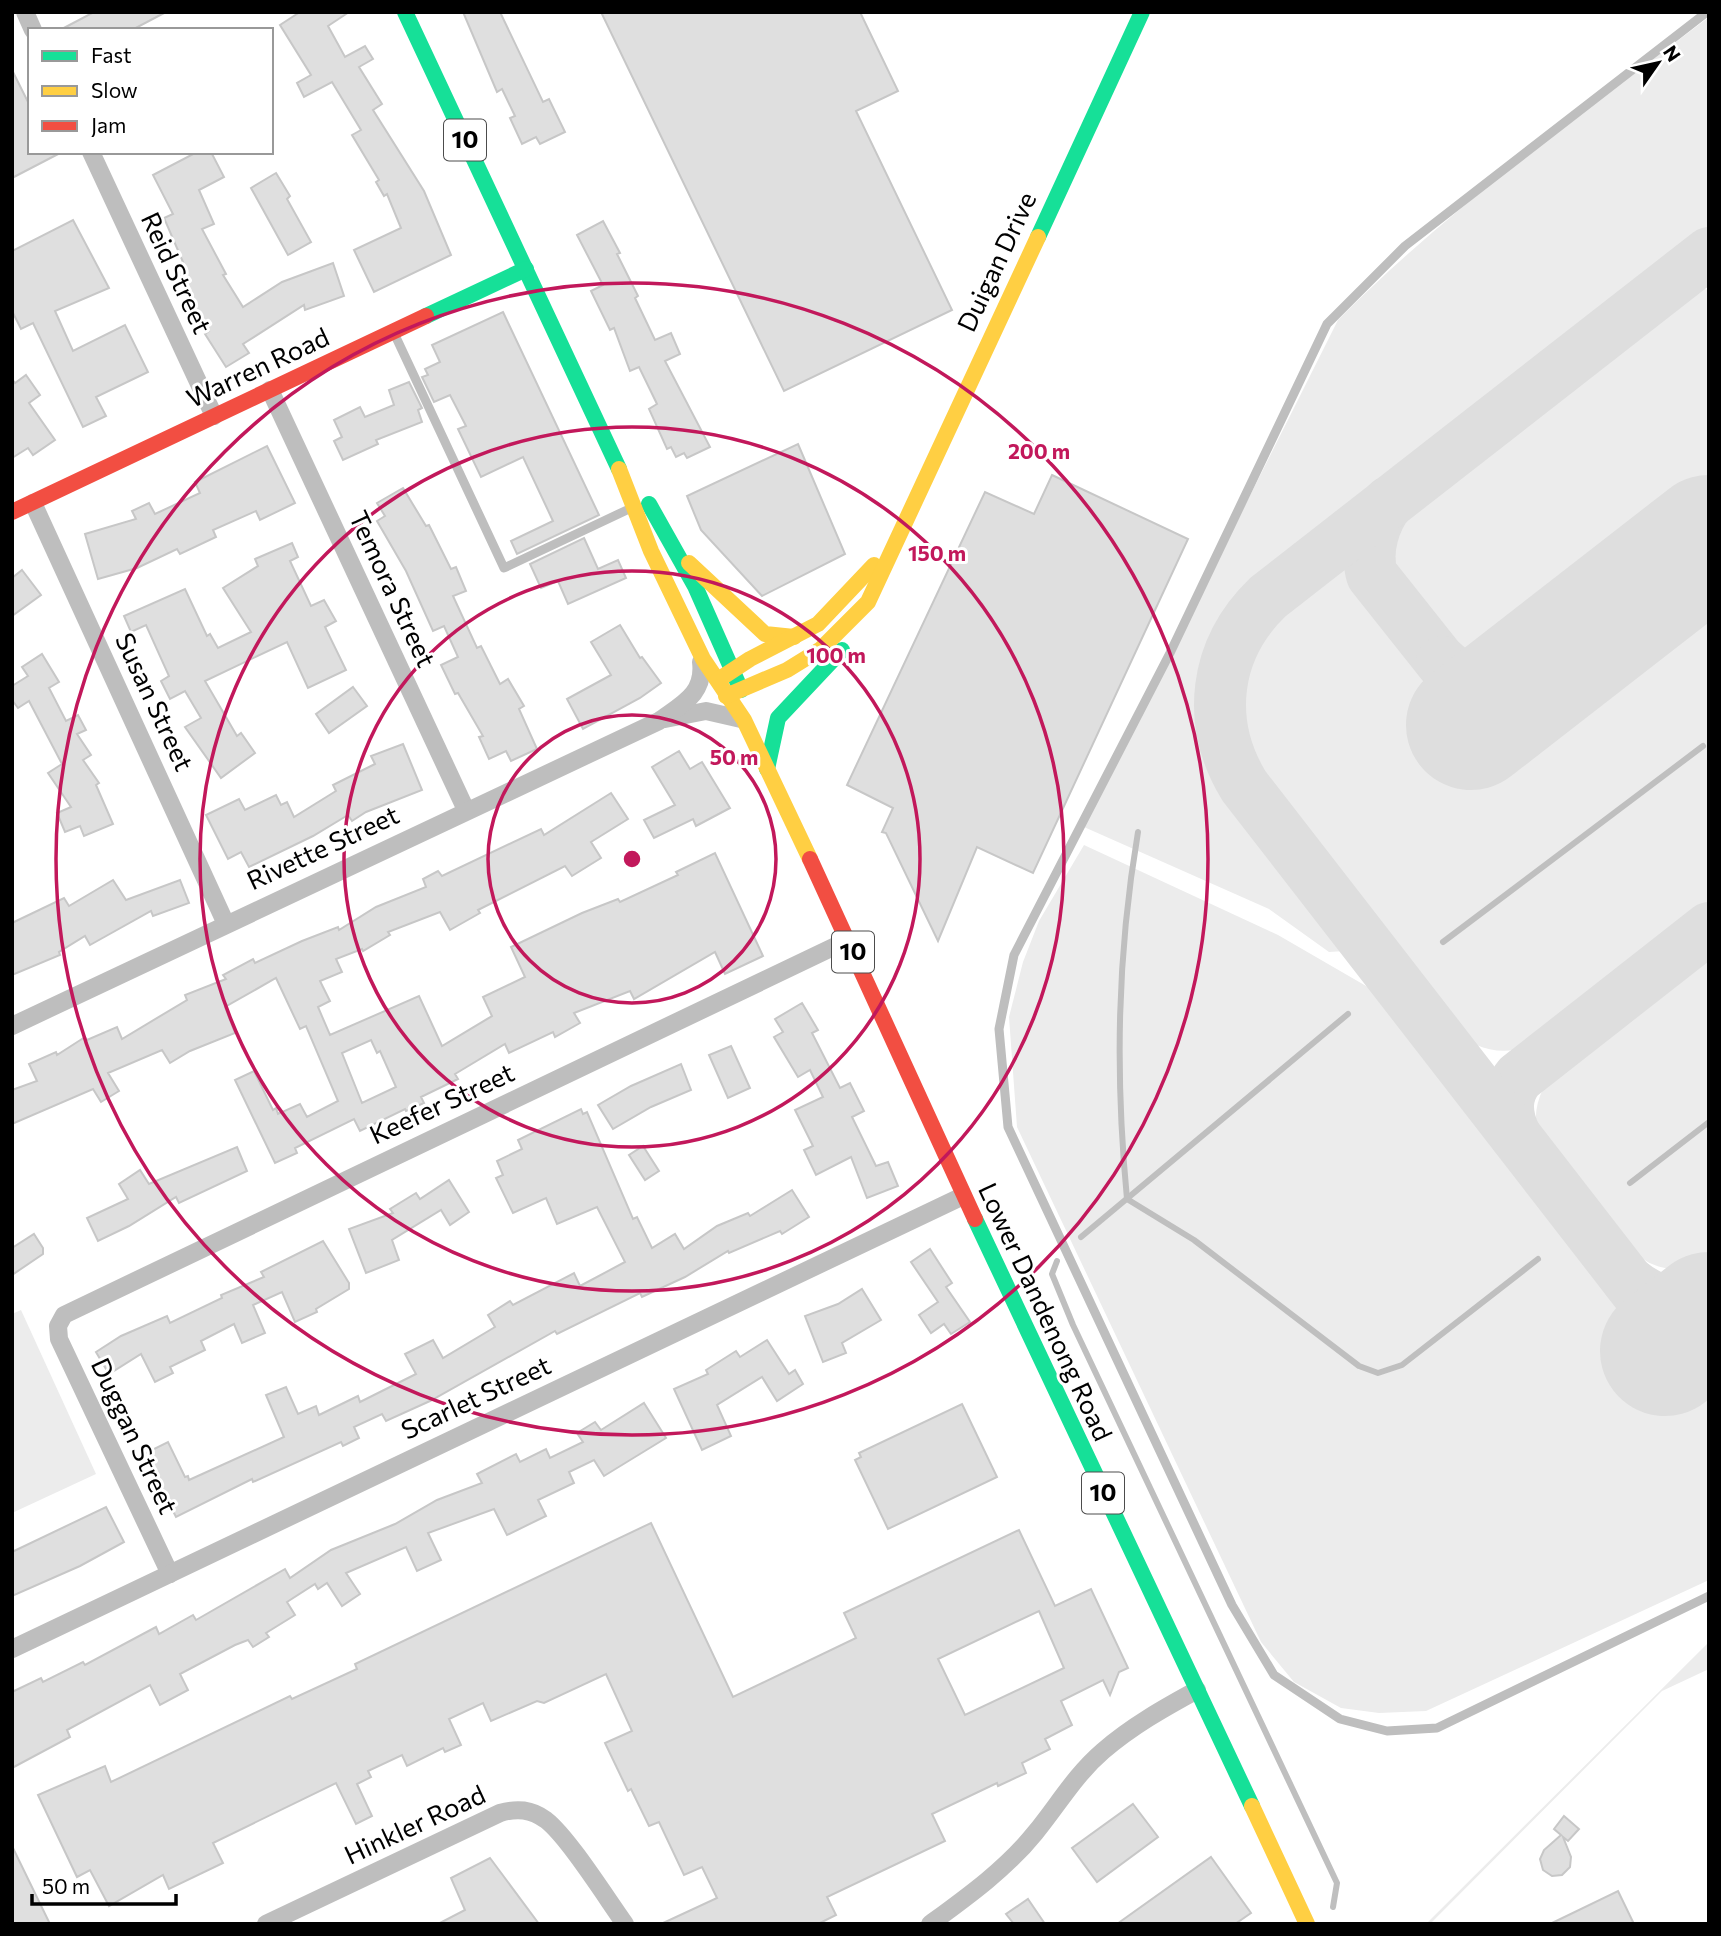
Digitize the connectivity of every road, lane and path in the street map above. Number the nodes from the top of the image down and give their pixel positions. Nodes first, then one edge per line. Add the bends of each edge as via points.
1 (25, 12) edge
2 (405, 12) edge
3 (1142, 12) edge
4 (1707, 12) edge
5 (32, 28) edge
6 (92, 154) edge
7 (526, 269) junction
8 (393, 332) junction
9 (270, 390) junction
10 (214, 416) junction
11 (606, 436) junction
12 (33, 503) junction
13 (633, 508) junction
14 (12, 512) edge
15 (899, 533) junction
16 (678, 552) junction
17 (868, 603) junction
18 (793, 636) junction
19 (696, 647) junction
20 (733, 670) junction
21 (717, 680) junction
22 (733, 693) junction
23 (744, 719) junction
24 (659, 721) junction
25 (767, 769) junction
26 (466, 810) junction
27 (226, 924) junction
28 (848, 940) junction
29 (12, 1026) edge
30 (963, 1196) junction
31 (61, 1320) joint
32 (170, 1574) junction
33 (1709, 1596) edge
34 (12, 1649) edge
35 (1197, 1690) junction
36 (266, 1924) edge
37 (625, 1924) edge
38 (930, 1924) edge
39 (1307, 1924) edge

1 - 5 street
2 - 7 main road, Lower Dandenong Road / 10
3 - 15 main road, Duigan Drive
4 - 33 lane via 1405,246 1327,324 1170,653 1014,955 999,1029 1008,1126 1232,1605 1274,1675 1340,1719 1387,1731 1437,1728
6 - 10 street, Reid Street
7 - 8 main road, Warren Road
7 - 11 main road, Lower Dandenong Road / 10
8 - 9 main road, Warren Road
8 - 13 lane via 504,568
9 - 10 main road, Warren Road
9 - 26 street, Temora Street
10 - 12 main road, Warren Road
11 - 13 main road, Lower Dandenong Road / 10
11 - 16 main road, Lower Dandenong Road / 10
12 - 14 main road, Warren Road
12 - 27 street, Susan Street
13 - 19 main road, Lower Dandenong Road / 10
15 - 17 main road, Duigan Drive
15 - 18 main road, Duigan Drive via 834,611
16 - 18 main road via 765,634
16 - 20 main road, Lower Dandenong Road / 10
17 - 22 main road, Duigan Drive via 821,652
17 - 25 main road via 840,653 778,718
18 - 20 main road, Duigan Drive
19 - 21 main road, Lower Dandenong Road / 10
19 - 24 street, Rivette Street via 703,673 696,692
20 - 21 main road, Duigan Drive
20 - 22 main road, Lower Dandenong Road / 10
21 - 22 main road, Lower Dandenong Road / 10
22 - 23 main road, Lower Dandenong Road / 10
23 - 24 street, Rivette Street via 706,711
23 - 25 main road, Lower Dandenong Road / 10
24 - 26 street, Rivette Street
25 - 28 main road, Lower Dandenong Road / 10
26 - 27 street, Rivette Street
27 - 29 street, Rivette Street
28 - 30 main road, Lower Dandenong Road / 10
28 - 31 street, Keefer Street via 79,1306
30 - 32 street, Scarlet Street
30 - 35 main road, Lower Dandenong Road / 10
31 - 32 street, Duggan Street via 59,1339
32 - 34 street, Scarlet Street
35 - 38 street via 1146,1718 1101,1752 1014,1856
35 - 39 main road, Lower Dandenong Road / 10
36 - 37 street, Hinkler Road via 500,1813 520,1809 553,1827

